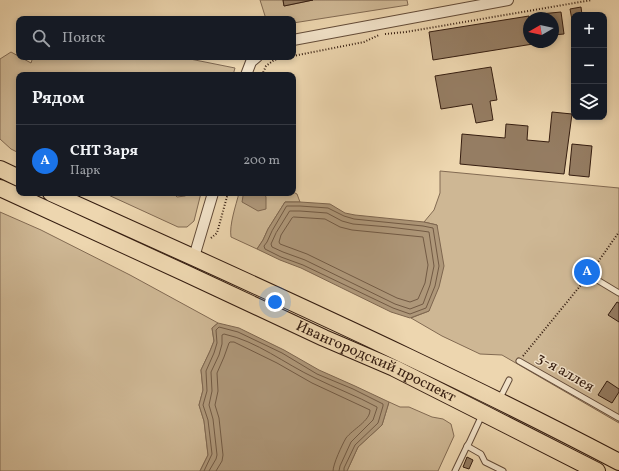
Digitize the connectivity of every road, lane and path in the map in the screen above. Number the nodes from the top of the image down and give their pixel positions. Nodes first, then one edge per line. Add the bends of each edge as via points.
1 (508, 0) edge
2 (592, 0) edge
3 (296, 39) edge
4 (296, 55) edge
5 (253, 60) edge
6 (274, 60) edge
7 (247, 72) edge
8 (263, 72) edge
9 (0, 169) edge
10 (16, 177) edge
11 (0, 188) edge
12 (16, 195) edge
13 (18, 196) edge
14 (58, 196) edge
15 (212, 196) edge
16 (227, 196) edge
17 (619, 232) edge
18 (211, 238) dead end
19 (194, 258) junction
20 (589, 275) junction
21 (619, 293) edge
22 (519, 360) joint
23 (509, 380) dead end
24 (499, 401) junction
25 (483, 413) junction
26 (619, 418) edge
27 (467, 446) junction
28 (619, 462) edge
29 (455, 471) edge
30 (503, 471) edge
31 (597, 471) edge

1 - 3 street
2 - 4 path via 379,35 364,42
5 - 7 street
6 - 8 path
9 - 10 highway
11 - 12 highway, Ивангородский проспект
13 - 25 highway, Ивангородский проспект via 394,368
14 - 19 highway, Ивангородский проспект
15 - 19 street
16 - 18 path via 216,233
17 - 20 path
19 - 24 highway, Ивангородский проспект
20 - 21 lane
20 - 22 path
22 - 26 lane, 3-я аллея
23 - 24 lane
24 - 28 highway, Ивангородский проспект
25 - 27 lane
25 - 31 highway, Ивангородский проспект
27 - 29 lane
27 - 30 lane via 482,454 485,462

